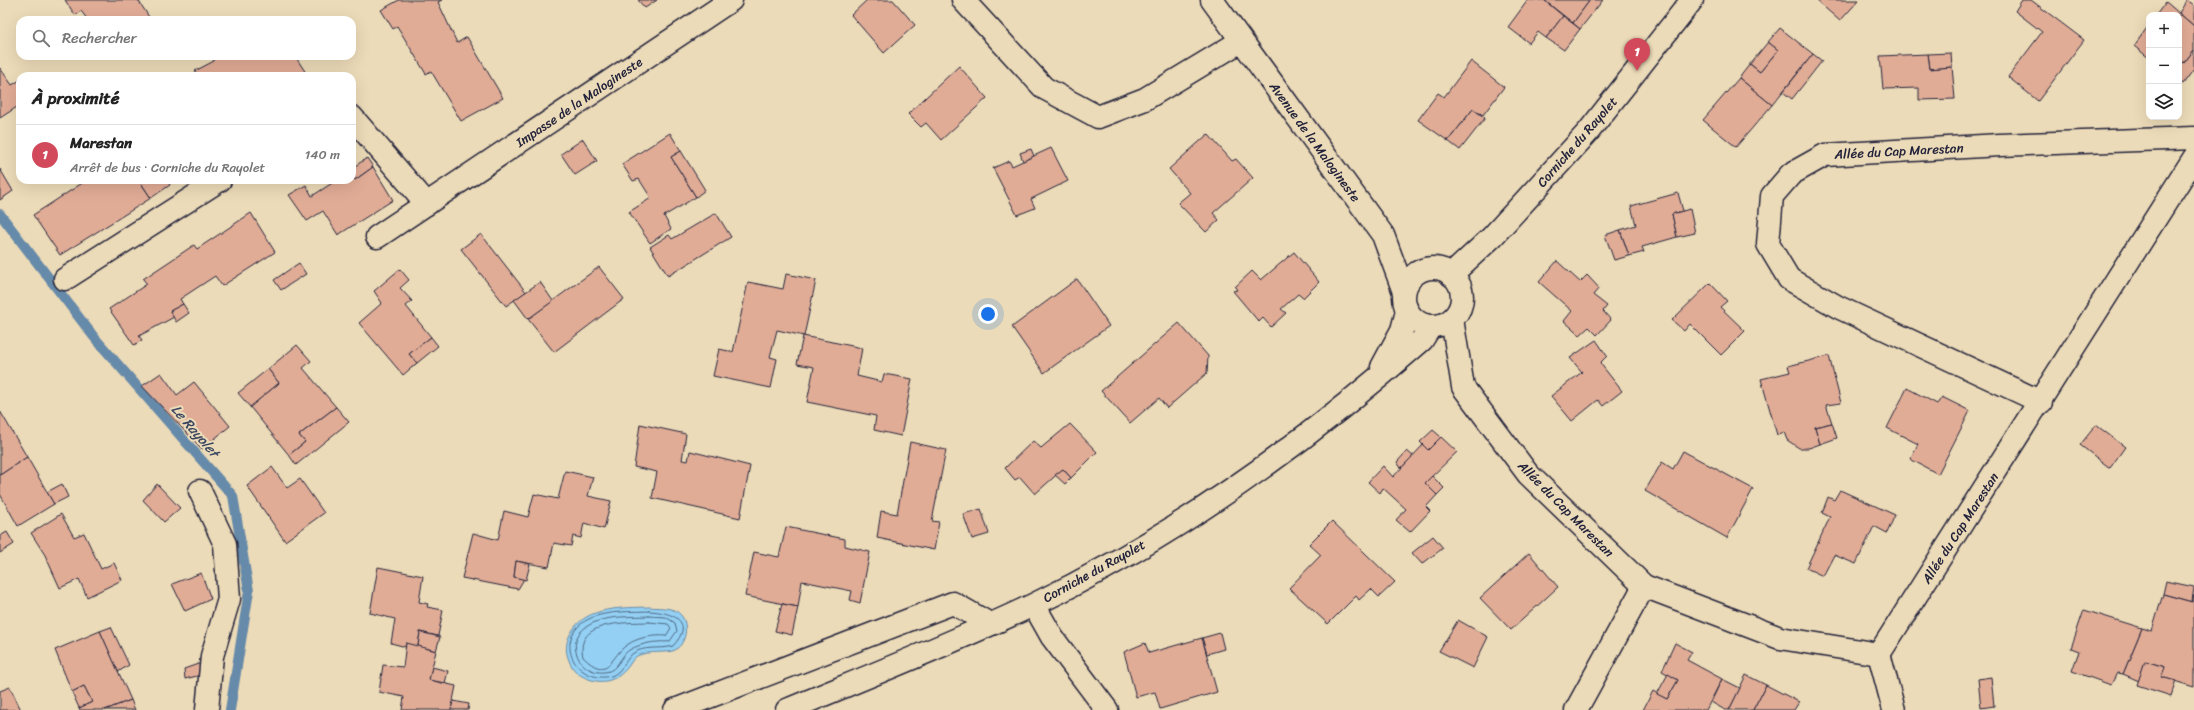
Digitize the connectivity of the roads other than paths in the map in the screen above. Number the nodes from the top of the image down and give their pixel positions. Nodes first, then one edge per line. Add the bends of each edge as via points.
1 (731, 0) edge
2 (963, 0) edge
3 (1212, 0) edge
4 (1692, 0) edge
5 (1241, 41) junction
6 (356, 122) edge
7 (2194, 138) edge
8 (2194, 158) edge
9 (214, 184) edge
10 (427, 204) junction
11 (377, 237) dead end
12 (1451, 275) junction
13 (65, 279) dead end
14 (1405, 302) junction
15 (1452, 319) junction
16 (1431, 326) junction
17 (1373, 381) junction
18 (2041, 402) junction
19 (200, 491) dead end
20 (1644, 586) junction
21 (1034, 605) junction
22 (990, 624) junction
23 (1879, 654) junction
24 (207, 710) edge
25 (675, 710) edge
26 (787, 710) edge
27 (1107, 710) edge
28 (1576, 710) edge
29 (1894, 710) edge

1 - 10 street, Impasse de la Malogineste
2 - 5 street via 1044,88 1098,117 1145,99
3 - 5 street, Avenue de la Malogineste
4 - 12 street, Corniche du Rayolet via 1588,132 1492,237
5 - 14 street, Avenue de la Malogineste via 1383,235
6 - 10 street
7 - 18 street, Allée du Cap Marestan via 1826,155 1791,174 1772,196 1768,244 1789,279 1838,307
8 - 18 street, Allée du Cap Marestan
9 - 13 street
10 - 11 street, Impasse de la Malogineste
12 - 14 street, Corniche du Rayolet via 1442,270 1422,270 1407,282
12 - 15 street via 1457,281 1462,298 1460,308
14 - 16 street via 1421,325
14 - 17 street, Corniche du Rayolet via 1402,330
15 - 16 street via 1441,326
15 - 20 street, Allée du Cap Marestan via 1463,387 1528,474
16 - 17 street, Corniche du Rayolet via 1422,340
17 - 21 street, Corniche du Rayolet via 1335,413 1222,497
18 - 23 street, Allée du Cap Marestan
19 - 24 street via 225,544 229,599 212,656
20 - 23 street, Allée du Cap Marestan via 1780,638
20 - 28 street
21 - 22 street, Corniche du Rayolet
21 - 27 street via 1052,636
22 - 25 street via 953,603
22 - 26 street, Corniche du Rayolet
23 - 29 street

